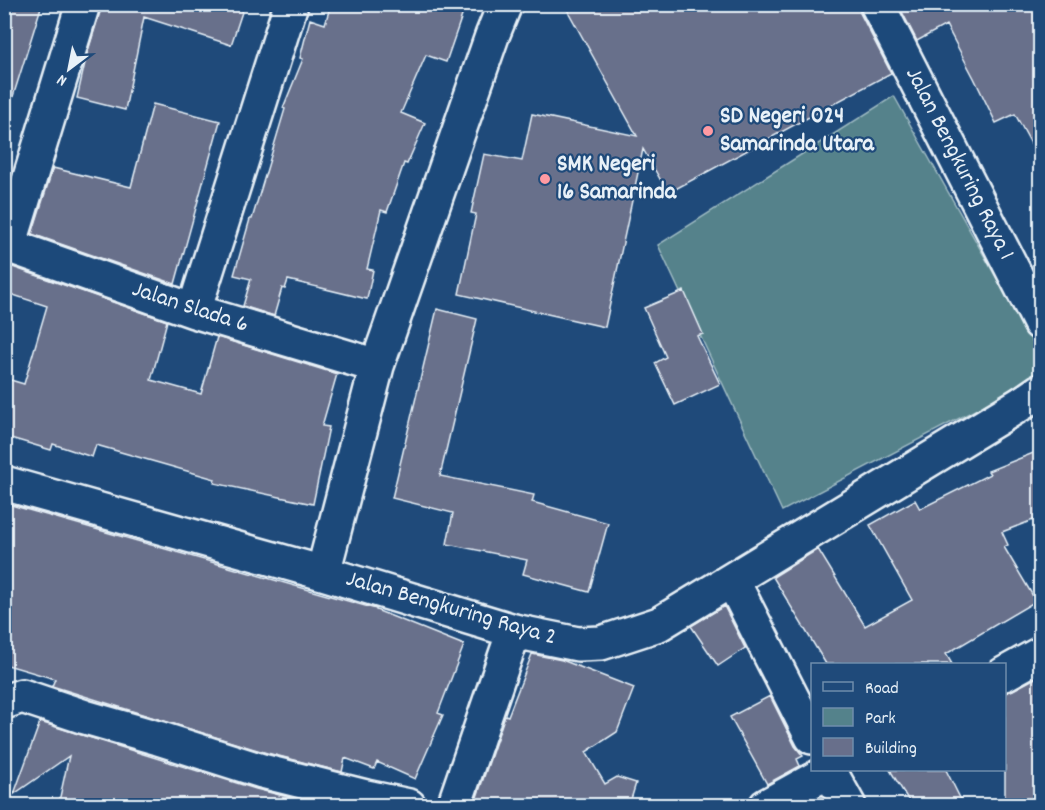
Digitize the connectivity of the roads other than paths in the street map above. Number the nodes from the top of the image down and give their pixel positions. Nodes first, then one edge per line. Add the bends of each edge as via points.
1 (291, 4) edge
2 (505, 4) edge
3 (876, 4) edge
4 (77, 6) edge
5 (7, 245) edge
6 (194, 311) junction
7 (1041, 323) edge
8 (377, 366) junction
9 (1035, 399) edge
10 (4, 483) edge
11 (323, 573) junction
12 (732, 580) junction
13 (514, 631) junction
14 (1041, 654) edge
15 (1006, 673) edge
16 (4, 702) edge
17 (811, 733) edge
18 (828, 771) edge
19 (831, 771) edge
20 (409, 806) edge
21 (454, 806) edge
22 (766, 806) edge
23 (849, 806) edge

1 - 6 street
2 - 8 street
3 - 7 street, Jalan Bengkuring Raya 1
4 - 5 street
5 - 6 street, Jalan Slada 6
6 - 8 street, Jalan Slada 6
8 - 11 street
9 - 12 street, Jalan Bengkuring Raya 2
10 - 11 street, Jalan Bengkuring Raya 2
11 - 13 street, Jalan Bengkuring Raya 2
12 - 13 street, Jalan Bengkuring Raya 2 via 659,624 601,643 578,644
12 - 17 street
13 - 21 street
14 - 15 street
16 - 20 street via 22,696 262,771
18 - 22 street
19 - 23 street

